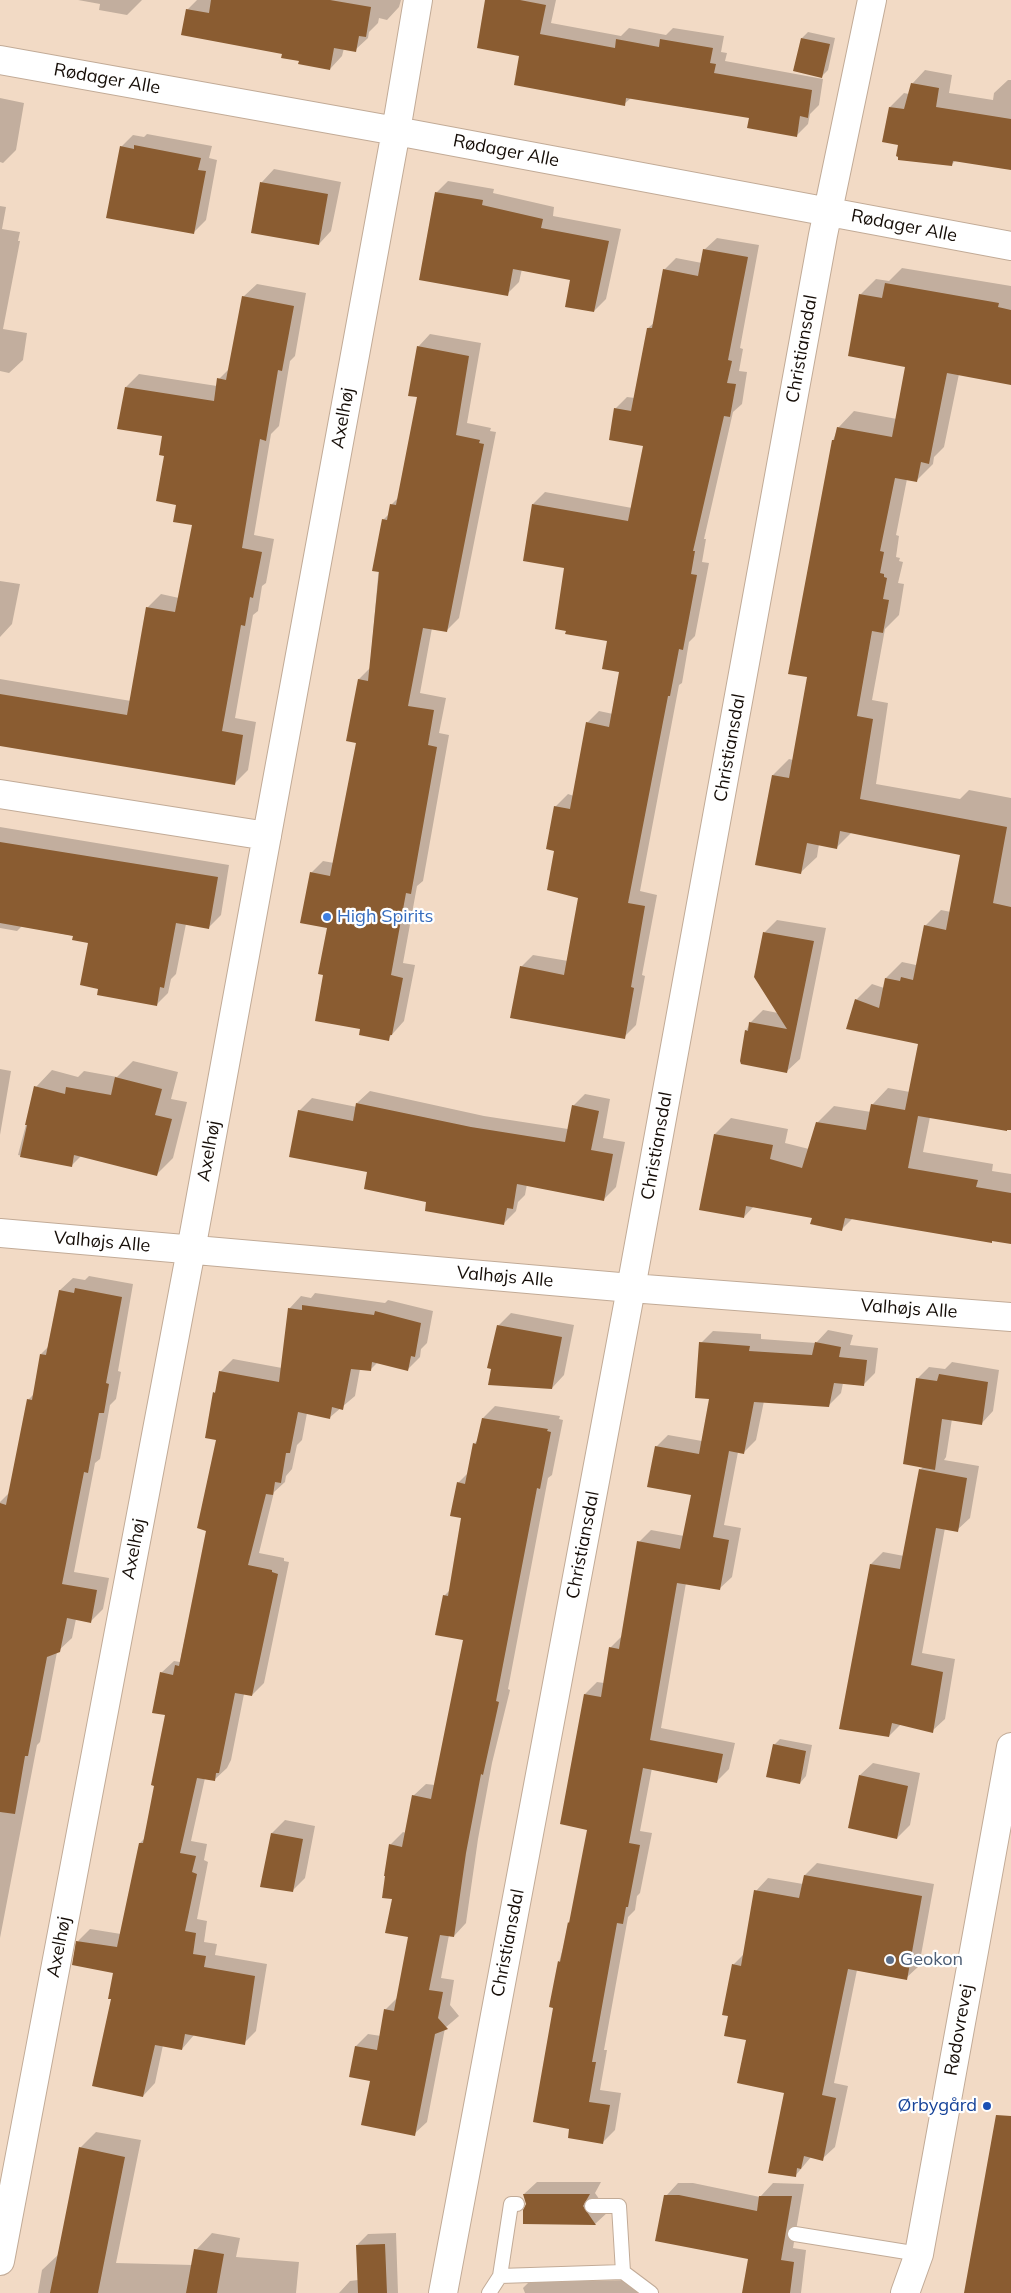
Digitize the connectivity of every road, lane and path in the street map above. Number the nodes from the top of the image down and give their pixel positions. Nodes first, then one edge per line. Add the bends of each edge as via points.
1 (418, 0) edge
2 (872, 0) edge
3 (0, 60) edge
4 (396, 131) junction
5 (827, 212) junction
6 (1011, 246) edge
7 (0, 794) edge
8 (267, 836) junction
9 (0, 1233) edge
10 (191, 1250) junction
11 (631, 1288) junction
12 (1011, 1317) edge
13 (1011, 1747) edge
14 (517, 2204) dead end
15 (592, 2206) dead end
16 (795, 2234) dead end
17 (919, 2254) junction
18 (0, 2260) edge
19 (623, 2272) junction
20 (500, 2276) junction
21 (443, 2293) edge
22 (489, 2293) edge
23 (651, 2293) edge
24 (905, 2293) edge
25 (924, 2293) edge

1 - 4 street, Axelhøj
2 - 5 street, Christiansdal
3 - 4 street, Rødager Alle
4 - 5 street, Rødager Alle
4 - 8 street, Axelhøj
5 - 6 street, Rødager Alle
5 - 11 street, Christiansdal
7 - 8 street
8 - 10 street, Axelhøj
9 - 10 street, Valhøjs Alle
10 - 11 street, Valhøjs Alle
10 - 18 street, Axelhøj
11 - 12 street, Valhøjs Alle
11 - 21 street, Christiansdal
13 - 17 street, Rødovrevej
14 - 20 lane via 511,2204
15 - 19 lane via 619,2206
16 - 17 lane
17 - 24 street, Rødovrevej
17 - 25 street, Rødovrevej
19 - 20 lane
19 - 23 lane
20 - 22 lane

